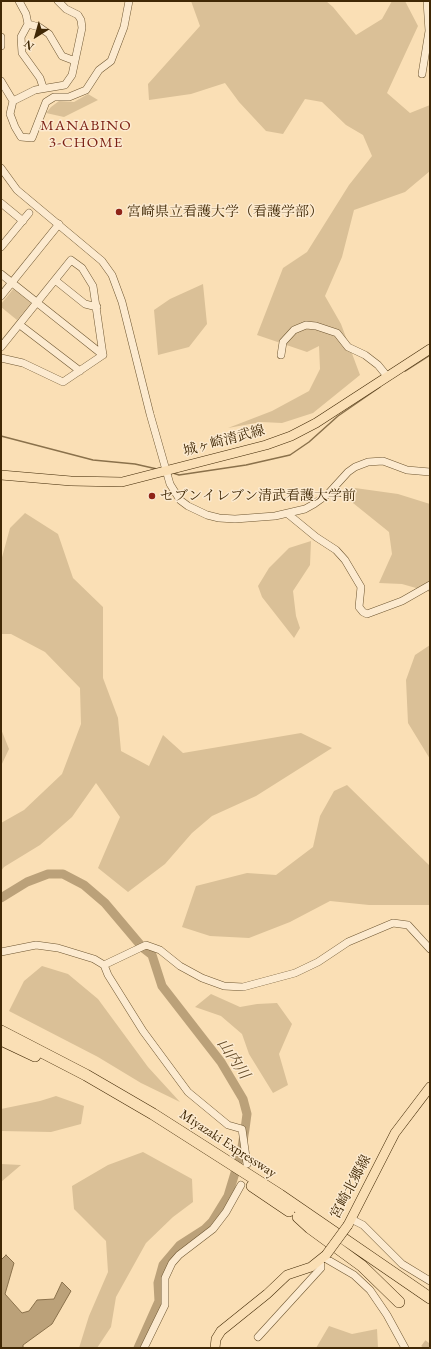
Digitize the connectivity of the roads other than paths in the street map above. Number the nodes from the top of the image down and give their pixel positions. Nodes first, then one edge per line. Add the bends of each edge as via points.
1 (19, 1) edge
2 (58, 1) edge
3 (129, 1) edge
4 (427, 1) edge
5 (28, 24) junction
6 (1, 37) edge
7 (1, 46) edge
8 (75, 61) junction
9 (422, 74) dead end
10 (1, 82) edge
11 (43, 88) junction
12 (13, 101) junction
13 (1, 168) edge
14 (1, 203) edge
15 (29, 214) dead end
16 (22, 221) junction
17 (59, 224) junction
18 (2, 242) edge
19 (1, 274) edge
20 (55, 280) junction
21 (12, 283) junction
22 (1, 296) edge
23 (37, 303) junction
24 (97, 306) junction
25 (20, 325) junction
26 (1, 347) edge
27 (430, 349) edge
28 (103, 355) junction
29 (281, 355) dead end
30 (1, 358) edge
31 (80, 372) junction
32 (387, 376) junction
33 (164, 472) junction
34 (430, 472) edge
35 (1, 475) edge
36 (288, 514) junction
37 (430, 585) edge
38 (430, 948) edge
39 (1, 952) edge
40 (104, 965) junction
41 (1, 1031) edge
42 (1, 1040) edge
43 (430, 1087) edge
44 (247, 1164) dead end
45 (241, 1185) dead end
46 (298, 1217) junction
47 (350, 1222) junction
48 (323, 1257) junction
49 (430, 1281) edge
50 (430, 1298) edge
51 (399, 1302) dead end
52 (430, 1307) edge
53 (258, 1337) dead end
54 (144, 1348) edge
55 (215, 1348) edge
56 (405, 1348) edge

1 - 5 street
2 - 8 street via 82,20
3 - 12 street via 124,27 111,61 98,70 86,90 73,96 54,97 46,102 32,138 21,137 15,127 10,114
4 - 9 street via 429,31
5 - 8 street via 39,27 49,34 62,56
5 - 11 street via 21,37 22,53 40,78
6 - 7 street
8 - 11 street via 65,85
10 - 12 street
11 - 12 street
13 - 17 street via 17,190
14 - 16 street
15 - 16 street
16 - 18 street
17 - 21 street
17 - 33 street via 102,260 112,275 122,302
19 - 21 street
20 - 23 street
20 - 24 street via 85,304
20 - 24 street via 71,260 82,268 93,286
21 - 22 street
21 - 23 street
23 - 25 street
23 - 28 street
24 - 28 street
25 - 26 street
25 - 31 street
27 - 32 main road, 城ヶ崎清武線
28 - 31 street
29 - 32 street via 284,342 294,330 306,325 316,326 337,333 348,347 365,355
30 - 31 street via 23,363 64,382
32 - 33 main road, 城ヶ崎清武線 via 316,423 291,436
33 - 35 main road, 城ヶ崎清武線 via 122,482
33 - 36 street via 180,500 207,515 235,519
34 - 36 street via 407,470 383,461 368,462 348,472 328,494 314,504
36 - 37 street via 336,550 345,560 361,588 360,607 367,614
38 - 40 street via 408,925 393,923 348,942 318,962 295,973 243,987 224,986 202,978 180,966 160,950 146,945
39 - 40 street via 36,945 58,948 94,959
40 - 44 street via 108,976 143,1031 188,1092 228,1125 242,1129
41 - 50 highway, Miyazaki Expressway via 86,1074 154,1114 280,1195
42 - 46 highway, Miyazaki Expressway via 127,1106
43 - 47 main road, 宮崎北郷線 via 392,1140
45 - 54 street via 213,1229 172,1263 165,1278 165,1305
46 - 51 highway via 362,1266
46 - 52 highway, Miyazaki Expressway
47 - 48 main road, 宮崎北郷線, bridge
47 - 49 street via 364,1225 402,1264
48 - 53 street via 321,1268
48 - 55 main road, 宮崎北郷線 via 311,1267 287,1275 221,1332 216,1339
48 - 56 street via 354,1275 366,1286 387,1315

